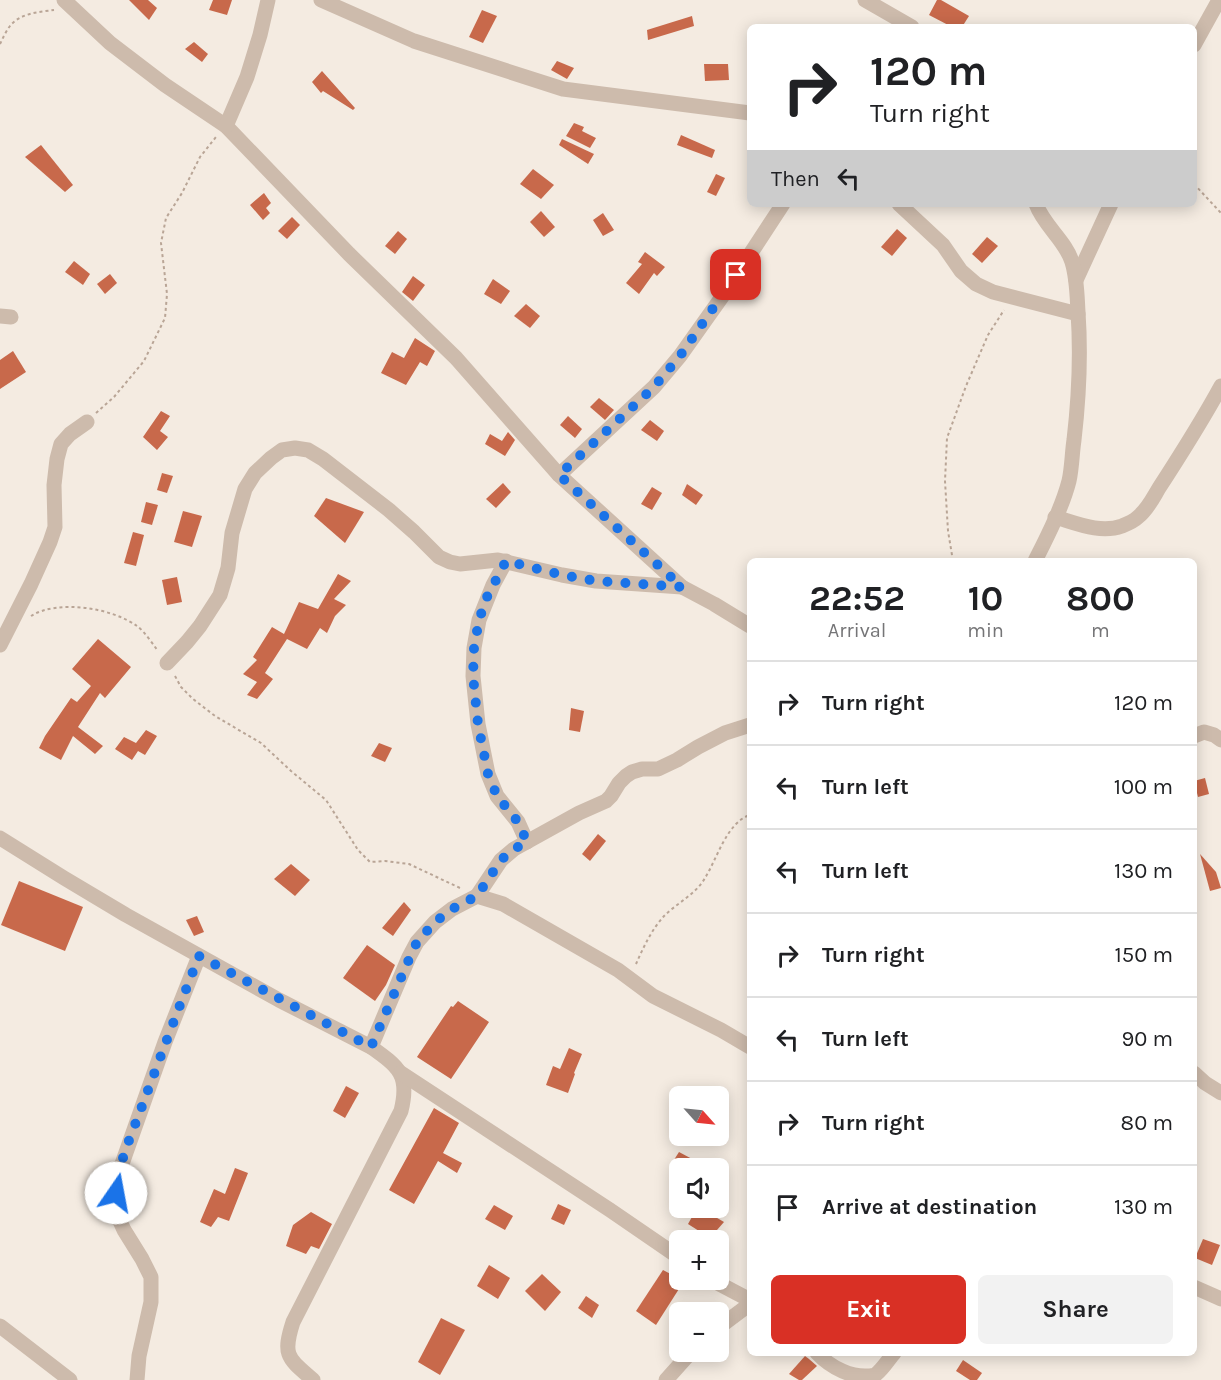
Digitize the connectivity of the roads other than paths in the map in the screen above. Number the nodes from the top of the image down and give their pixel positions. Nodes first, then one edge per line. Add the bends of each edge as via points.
1 (268, 0) edge
2 (321, 0) edge
3 (865, 0) edge
4 (1218, 1) edge
5 (68, 4) edge
6 (907, 24) edge
7 (1197, 40) edge
8 (747, 113) edge
9 (226, 126) junction
10 (781, 207) edge
11 (902, 207) edge
12 (1037, 207) edge
13 (1110, 207) edge
14 (1076, 280) junction
15 (1078, 314) junction
16 (1221, 386) edge
17 (87, 422) road end
18 (559, 475) junction
19 (1055, 517) junction
20 (1036, 558) edge
21 (506, 561) junction
22 (682, 587) junction
23 (747, 624) edge
24 (0, 645) edge
25 (167, 663) road end
26 (747, 726) edge
27 (1197, 735) edge
28 (1221, 740) edge
29 (0, 838) edge
30 (527, 842) junction
31 (477, 896) junction
32 (199, 956) junction
33 (747, 1045) edge
34 (371, 1047) junction
35 (401, 1073) junction
36 (1197, 1076) edge
37 (1221, 1093) edge
38 (669, 1250) edge
39 (1197, 1288) edge
40 (729, 1290) edge
41 (1221, 1299) edge
42 (747, 1300) edge
43 (747, 1304) edge
44 (729, 1319) edge
45 (0, 1326) edge
46 (820, 1356) edge
47 (892, 1356) edge
48 (682, 1362) edge
49 (70, 1380) edge
50 (136, 1380) edge
51 (314, 1380) edge
52 (666, 1380) edge

1 - 9 street via 247,77
2 - 8 street via 414,41 563,89
3 - 6 street
4 - 7 street
5 - 9 street via 110,43
9 - 18 street via 456,358
10 - 18 street via 680,356 654,387
11 - 15 street via 976,284
12 - 14 street via 1072,260
13 - 14 street
14 - 15 street
15 - 19 street via 1078,399 1069,480
16 - 19 street via 1175,465 1137,518 1110,529 1091,528
17 - 24 street via 61,444 50,542
18 - 22 street
19 - 20 street
21 - 22 street via 596,581
21 - 25 street via 460,564 439,557 389,510 323,459 296,447 282,450 255,473 245,489 220,595 200,626
21 - 30 street via 479,620 473,676 488,774 497,796 518,822
22 - 23 street
26 - 30 street via 725,733 658,769 632,772 606,801
27 - 28 street via 1204,732
29 - 32 street
30 - 31 street via 501,860
31 - 33 street via 503,904 630,978 653,996
31 - 34 street via 435,922 417,942
32 - 34 street
32 - 50 street via 117,1178 114,1208 151,1277 151,1302
34 - 35 street
35 - 38 street
35 - 51 street via 405,1094 401,1111 293,1322 288,1339 287,1352
36 - 37 street
39 - 41 street
40 - 42 street
43 - 44 street
45 - 49 street
46 - 47 street via 832,1369 853,1379 876,1375
48 - 52 street

